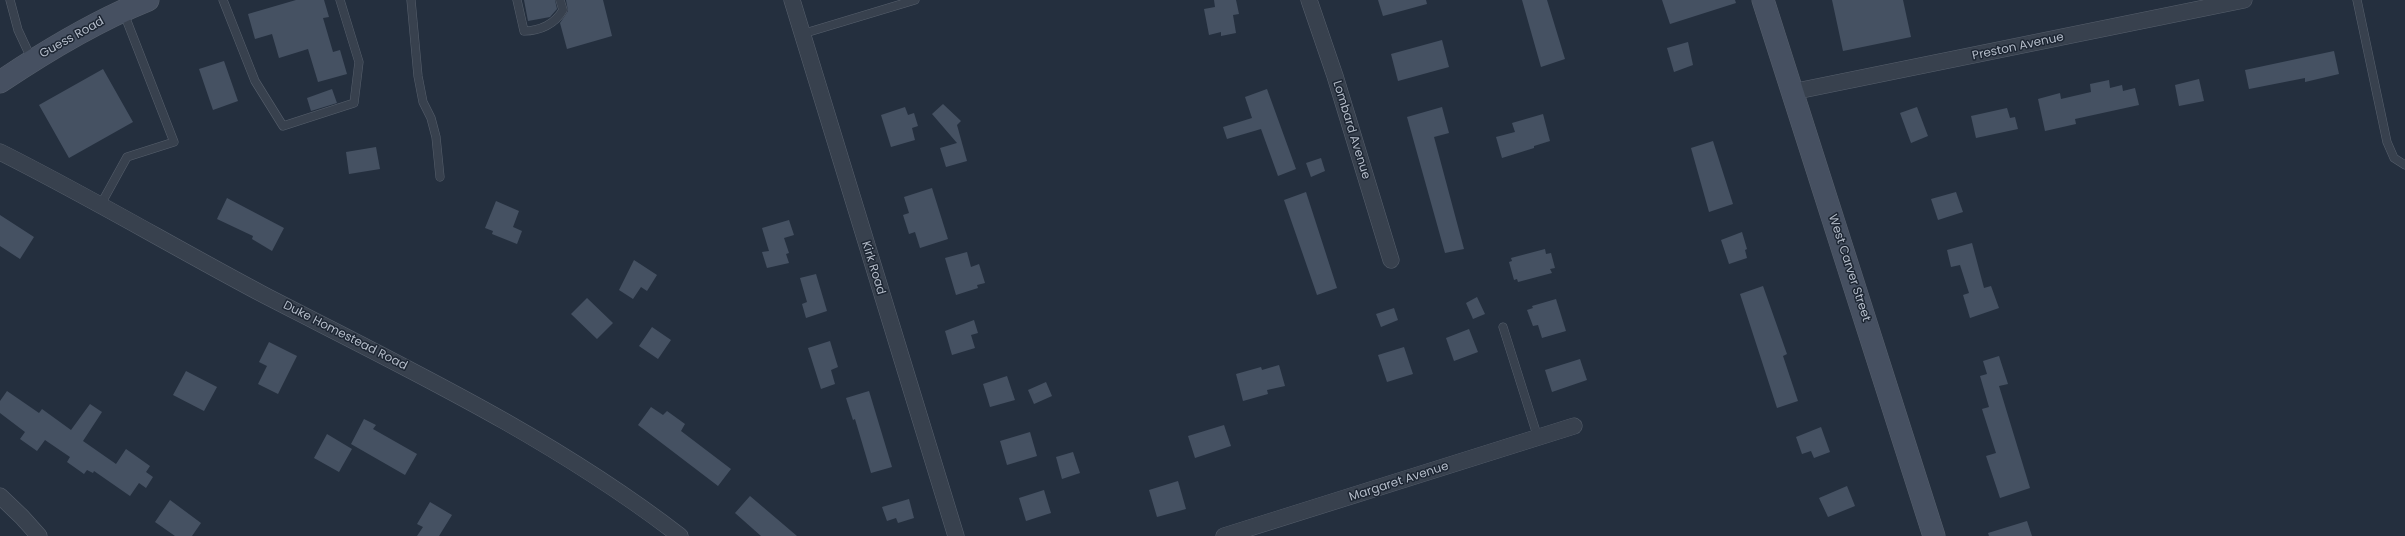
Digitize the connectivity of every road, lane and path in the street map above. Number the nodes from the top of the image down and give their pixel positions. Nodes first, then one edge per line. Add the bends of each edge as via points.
1 (10, 0) edge
2 (148, 0) edge
3 (223, 0) edge
4 (340, 0) edge
5 (411, 0) edge
6 (517, 0) edge
7 (560, 0) edge
8 (792, 0) edge
9 (915, 0) edge
10 (1309, 0) edge
11 (1763, 0) edge
12 (2244, 0) edge
13 (2357, 0) edge
14 (122, 10) junction
15 (802, 34) junction
16 (33, 60) junction
17 (0, 82) edge
18 (1792, 92) junction
19 (0, 152) edge
20 (2405, 165) edge
21 (440, 177) dead end
22 (101, 204) junction
23 (1391, 260) dead end
24 (1503, 327) dead end
25 (1574, 426) dead end
26 (1538, 438) junction
27 (0, 496) edge
28 (39, 536) edge
29 (680, 536) edge
30 (956, 536) edge
31 (1224, 536) edge
32 (1934, 536) edge

1 - 16 lane via 18,30
2 - 14 street, Guess Road
3 - 4 lane via 255,81 283,126 354,103 358,62
5 - 21 lane via 418,76 436,137
6 - 7 lane via 524,31 533,31 557,20 563,10
8 - 15 street, Kirk Road
9 - 15 lane
10 - 23 street, Lombard Avenue
11 - 18 street, West Carver Street
12 - 18 street, Preston Avenue
13 - 20 lane via 2387,142 2394,158
14 - 16 street, Guess Road
14 - 22 lane via 174,142 127,156
15 - 30 street, Kirk Road
16 - 17 street, Guess Road
18 - 32 street, West Carver Street
19 - 22 street, Duke Homestead Road
22 - 29 street, Duke Homestead Road via 264,295 512,425 624,494
24 - 26 lane
25 - 26 street, Margaret Avenue
26 - 31 street, Margaret Avenue
27 - 28 street

